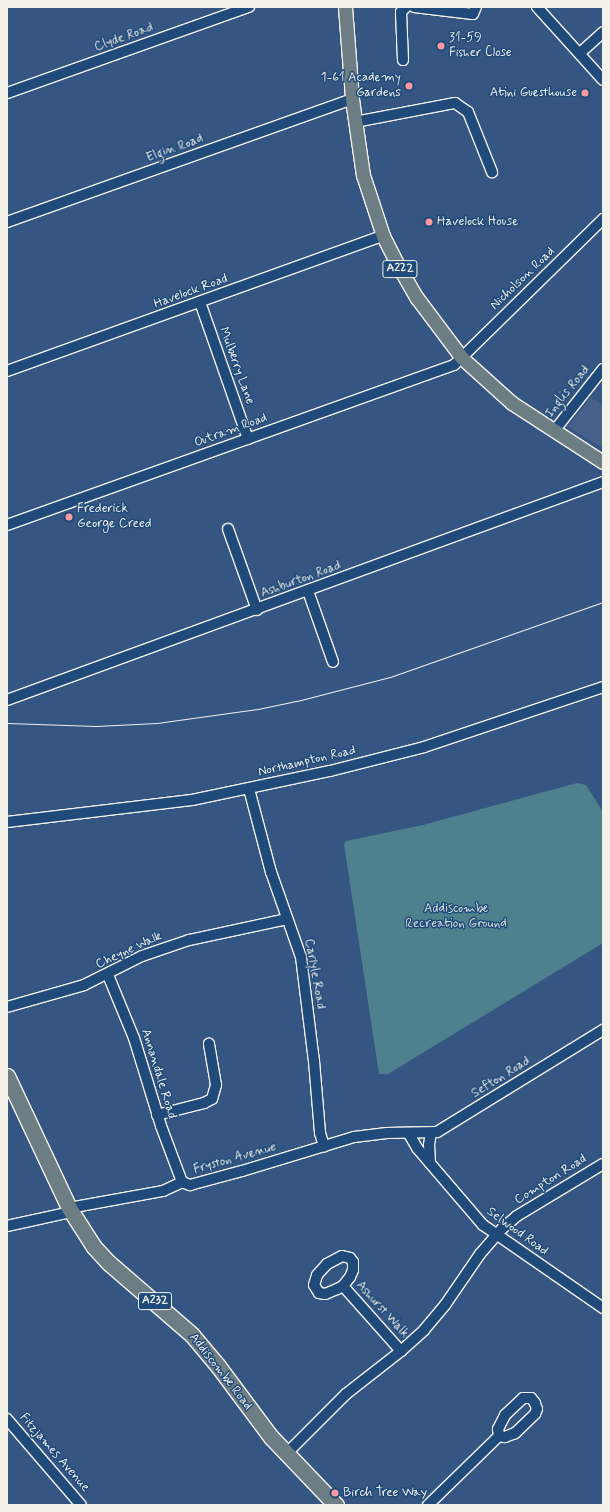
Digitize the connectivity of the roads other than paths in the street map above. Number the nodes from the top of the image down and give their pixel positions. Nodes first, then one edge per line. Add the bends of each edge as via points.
1 (249, 7) edge
2 (345, 7) edge
3 (406, 7) edge
4 (414, 7) edge
5 (476, 7) edge
6 (537, 7) edge
7 (603, 32) edge
8 (580, 53) junction
9 (403, 60) dead end
10 (603, 80) edge
11 (7, 93) edge
12 (352, 99) junction
13 (355, 122) junction
14 (492, 172) dead end
15 (603, 220) edge
16 (7, 222) edge
17 (383, 236) junction
18 (200, 302) junction
19 (462, 358) junction
20 (603, 369) edge
21 (7, 370) edge
22 (554, 431) junction
23 (248, 439) junction
24 (603, 462) edge
25 (603, 482) edge
26 (7, 525) edge
27 (228, 529) dead end
28 (308, 591) junction
29 (257, 610) junction
30 (333, 662) dead end
31 (603, 687) edge
32 (7, 700) edge
33 (249, 788) junction
34 (7, 822) edge
35 (287, 919) junction
36 (108, 975) junction
37 (7, 1007) edge
38 (603, 1030) edge
39 (209, 1044) dead end
40 (7, 1076) edge
41 (157, 1115) junction
42 (431, 1133) junction
43 (409, 1134) junction
44 (324, 1146) junction
45 (430, 1163) junction
46 (603, 1164) edge
47 (182, 1182) junction
48 (70, 1210) junction
49 (7, 1226) edge
50 (496, 1235) junction
51 (343, 1286) dead end
52 (603, 1308) edge
53 (401, 1351) junction
54 (7, 1419) edge
55 (499, 1436) dead end
56 (286, 1454) junction
57 (81, 1505) edge
58 (336, 1505) edge
59 (428, 1505) edge

1 - 11 street, Clyde Road
2 - 12 main road, A222
3 - 9 street via 400,12
4 - 5 street via 473,14
6 - 8 street
7 - 8 street
8 - 10 street
12 - 13 main road, A222
12 - 16 street, Elgin Road
13 - 14 street via 454,103 468,112
13 - 17 main road, A222 via 363,175
15 - 19 street, Nicholson Road
17 - 18 street, Havelock Road
17 - 19 main road, A222 via 417,298
18 - 21 street, Havelock Road
18 - 23 street, Mulberry Lane
19 - 22 main road, A222 via 512,403
19 - 23 street, Outram Road via 454,364
20 - 22 street, Inglis Road
22 - 24 main road, A222
23 - 26 street, Outram Road
25 - 28 street, Ashburton Road
27 - 29 street
28 - 29 street, Ashburton Road
28 - 30 street
29 - 32 street, Ashburton Road
31 - 33 street, Northampton Road via 412,751
33 - 34 street, Northampton Road via 174,803
33 - 35 street, Carlyle Road via 271,872
35 - 36 street, Cheyne Walk via 189,940 142,956
35 - 44 street, Carlyle Road via 302,966 320,1133
36 - 37 street, Cheyne Walk via 68,991
36 - 41 street, Annandale Road via 133,1034
38 - 42 street, Sefton Road via 447,1128
39 - 41 street via 216,1085 212,1099
40 - 48 highway, Addiscombe Road / A232
41 - 47 street, Annandale Road
42 - 43 street, Sefton Road
42 - 45 street
43 - 44 street, Fryston Avenue via 363,1135
43 - 45 street, Selwood Road
44 - 47 street, Fryston Avenue via 190,1185
45 - 50 street, Selwood Road via 473,1216
46 - 50 street, Compton Road via 517,1216
47 - 48 street, Fryston Avenue via 163,1191
48 - 49 street, Fryston Avenue
48 - 56 highway, Addiscombe Road / A232 via 91,1242 109,1263 179,1322 205,1349
50 - 52 street, Selwood Road
50 - 53 street via 440,1311
51 - 53 street, Ashurst Walk
53 - 56 street via 346,1394
54 - 57 street, Fitzjames Avenue
55 - 59 street
56 - 58 highway, Addiscombe Road / A232

